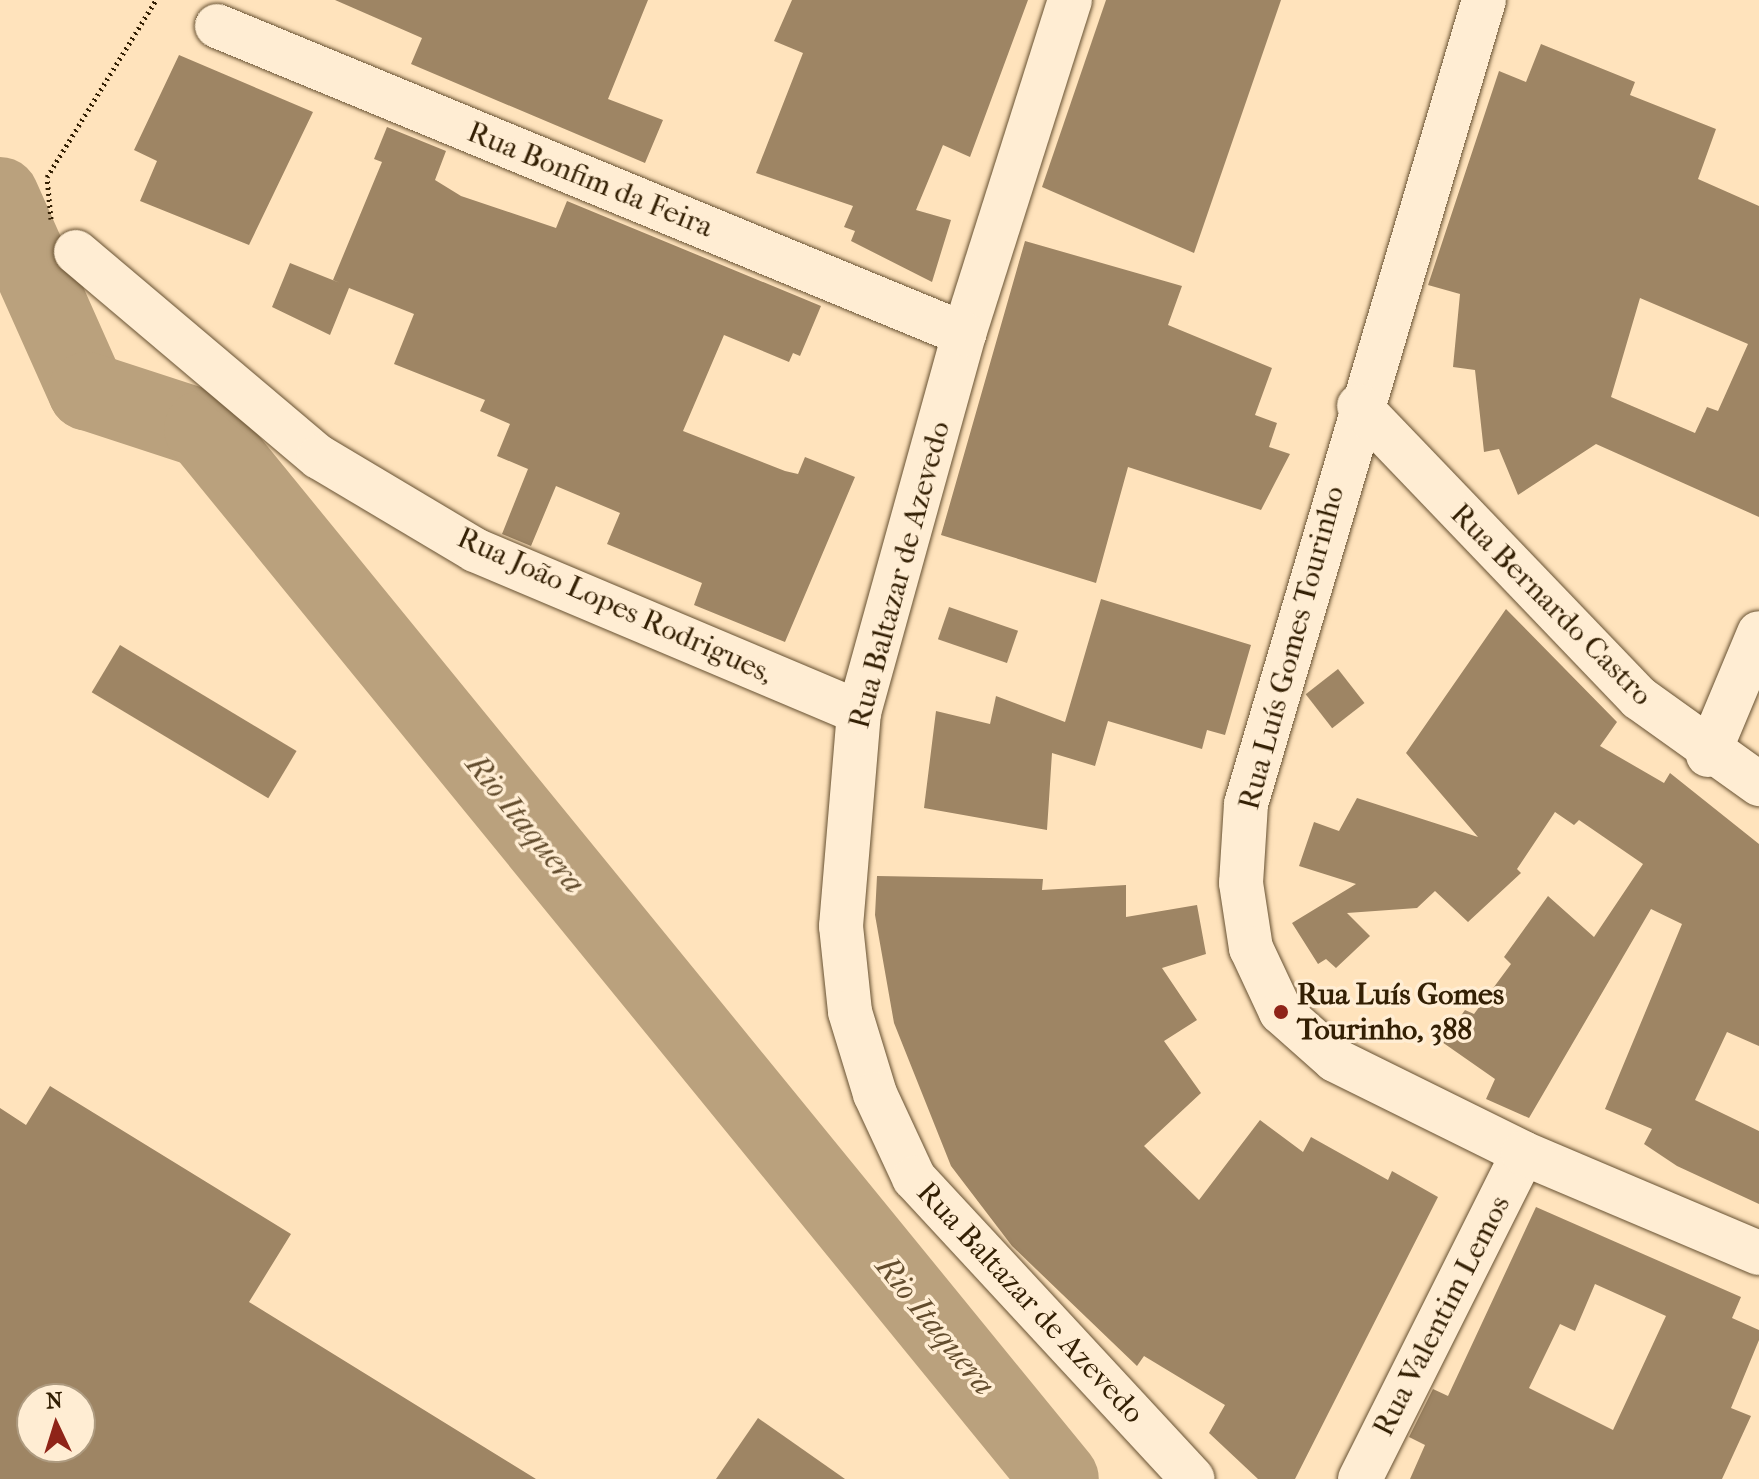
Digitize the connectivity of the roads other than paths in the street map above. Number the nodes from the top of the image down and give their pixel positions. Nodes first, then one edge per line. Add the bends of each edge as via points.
1 (1070, 0) edge
2 (1484, 0) edge
3 (217, 26) dead end
4 (76, 252) road end
5 (964, 334) junction
6 (1359, 406) junction
7 (1759, 633) edge
8 (859, 712) junction
9 (1708, 755) junction
10 (1759, 784) edge
11 (1523, 1153) junction
12 (1759, 1253) edge
13 (1193, 1479) edge
14 (1360, 1479) edge

1 - 5 street, Rua Baltazar de Azevedo
2 - 6 street, Rua Luís Gomes Tourinho
3 - 5 street, Rua Bonfim da Feira
4 - 8 street, Rua João Lopes Rodrigues, via 319,457 462,543
5 - 8 street, Rua Baltazar de Azevedo
6 - 9 street, Rua Bernardo Castro via 1562,623
6 - 11 street, Rua Luís Gomes Tourinho via 1246,804 1241,883 1251,948 1281,1012 1335,1060
7 - 9 street
8 - 13 street, Rua Baltazar de Azevedo via 841,926 850,1012 875,1094 914,1178
9 - 10 street, Rua Bernardo Castro
11 - 12 street, Rua Luís Gomes Tourinho
11 - 14 street, Rua Valentim Lemos

